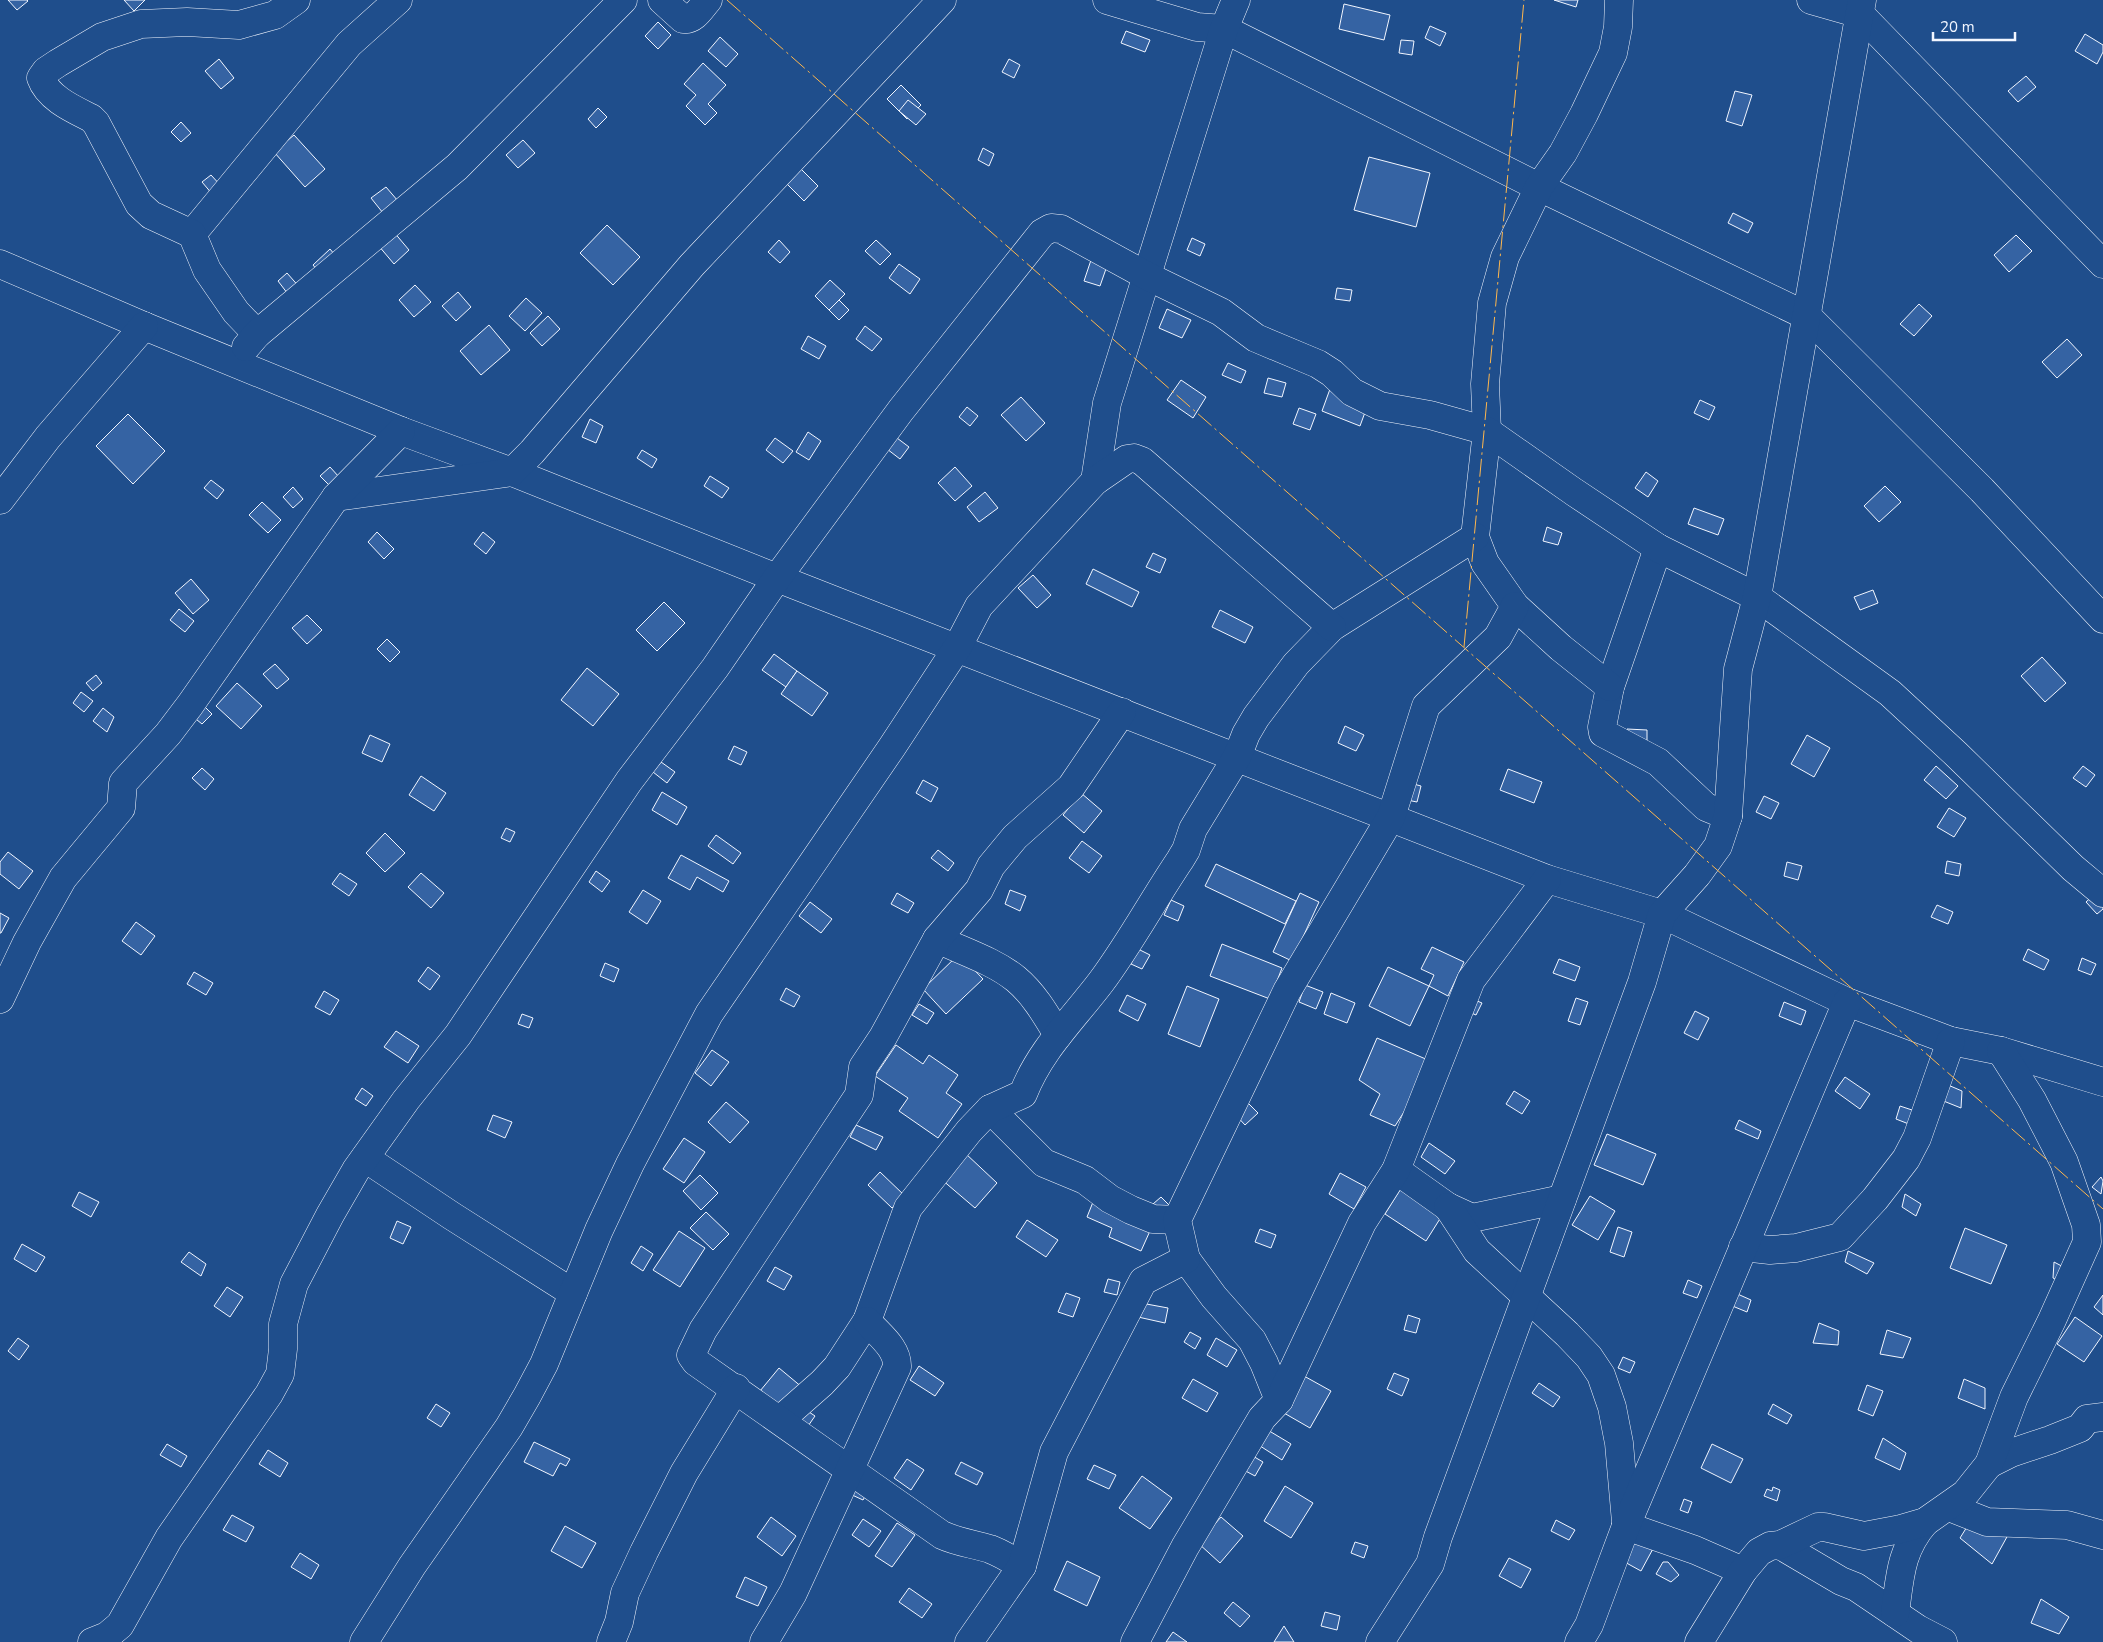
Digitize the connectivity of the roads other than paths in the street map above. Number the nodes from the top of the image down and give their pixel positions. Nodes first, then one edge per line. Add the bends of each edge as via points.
1 (398, 0) edge
2 (623, 0) edge
3 (662, 0) edge
4 (708, 0) edge
5 (942, 0) edge
6 (1107, 0) edge
7 (1236, 0) edge
8 (1619, 0) edge
9 (1811, 0) edge
10 (281, 5) edge
11 (1861, 7) edge
12 (1224, 29) junction
13 (1540, 187) junction
14 (192, 234) junction
15 (0, 264) edge
16 (2103, 264) edge
17 (1147, 276) junction
18 (1807, 316) junction
19 (144, 326) junction
20 (257, 334) junction
21 (232, 361) junction
22 (401, 431) junction
23 (1487, 431) junction
24 (512, 472) junction
25 (1096, 481) junction
26 (336, 497) junction
27 (0, 500) edge
28 (1475, 537) junction
29 (1658, 548) junction
30 (777, 578) junction
31 (1757, 597) junction
32 (1515, 606) junction
33 (2103, 619) edge
34 (1332, 627) junction
35 (957, 648) junction
36 (1610, 687) junction
37 (1122, 712) junction
38 (1237, 757) junction
39 (1728, 816) junction
40 (1390, 817) junction
41 (1548, 879) junction
42 (2103, 893) edge
43 (1662, 914) junction
44 (937, 939) junction
45 (0, 1000) edge
46 (1847, 1002) junction
47 (1058, 1034) junction
48 (1951, 1041) junction
49 (2002, 1051) junction
50 (2103, 1082) edge
51 (990, 1109) junction
52 (365, 1158) junction
53 (1396, 1170) junction
54 (1562, 1199) junction
55 (1448, 1207) junction
56 (1177, 1220) junction
57 (1743, 1247) junction
58 (1186, 1259) junction
59 (572, 1293) junction
60 (1527, 1298) junction
61 (867, 1321) junction
62 (736, 1388) junction
63 (1279, 1400) junction
64 (2103, 1417) edge
65 (780, 1420) junction
66 (1989, 1464) junction
67 (851, 1471) junction
68 (1949, 1507) junction
69 (1925, 1522) junction
70 (1626, 1526) junction
71 (2094, 1533) edge
72 (1780, 1545) junction
73 (2103, 1551) edge
74 (1022, 1566) junction
75 (1743, 1571) junction
76 (1895, 1613) junction
77 (92, 1642) edge
78 (364, 1642) edge
79 (610, 1642) edge
80 (764, 1642) edge
81 (969, 1642) edge
82 (1135, 1642) edge
83 (1380, 1642) edge
84 (1579, 1642) edge
85 (1700, 1642) edge
86 (1943, 1642) edge

1 - 14 street via 349,44
2 - 20 street via 457,168
3 - 4 street via 688,20
5 - 24 street via 692,265
6 - 12 street via 1197,27
7 - 12 street
8 - 13 street via 1613,53 1563,152
9 - 11 street
10 - 14 street via 239,25 141,24 102,37 46,71 41,78 54,96 96,123 139,204 151,215
11 - 16 street
11 - 18 street
12 - 13 street
12 - 17 street
13 - 18 street
13 - 23 street via 1505,257 1492,303 1485,384
14 - 20 street via 207,270 236,312
15 - 19 street
17 - 23 street via 1221,312 1256,338 1318,364 1352,392 1380,406 1430,415
17 - 25 street via 1107,403
17 - 30 street via 1060,229 1051,228 1042,233 901,410
18 - 31 street
18 - 33 street via 1982,490
19 - 21 street
19 - 27 street via 48,437
20 - 21 street
21 - 22 street
22 - 24 street
22 - 26 street
23 - 28 street
23 - 29 street
24 - 26 street
24 - 30 street
25 - 34 street via 1127,459 1142,461
25 - 35 street via 979,606
26 - 45 street via 190,706 123,783 121,808 63,878 27,942
28 - 32 street via 1485,562
28 - 34 street
29 - 31 street
29 - 36 street
30 - 35 street
30 - 52 street via 715,668 629,781 458,1035
31 - 39 street via 1738,669
31 - 42 street via 1890,693
32 - 36 street
32 - 40 street via 1498,638 1426,706
34 - 38 street via 1296,664 1256,717
35 - 37 street
35 - 59 street via 709,1014 630,1164
36 - 39 street via 1603,733 1658,762 1706,807
37 - 38 street
37 - 44 street via 1071,787 1015,837 991,866 978,890
38 - 40 street
38 - 47 street via 1193,829 1186,850 1138,926 1101,981
39 - 43 street via 1718,846
40 - 41 street
40 - 56 street via 1287,991
41 - 43 street
41 - 53 street via 1471,980
43 - 46 street
43 - 54 street via 1642,982
44 - 47 street via 1006,971 1045,1012
44 - 62 street via 863,1067 859,1095 693,1348 691,1355 696,1362
46 - 48 street
46 - 57 street
47 - 51 street via 1036,1065 1023,1094
48 - 49 street
48 - 57 street via 1917,1138 1906,1159 1840,1237 1796,1248
49 - 50 street
49 - 66 street via 2064,1162 2086,1225 2087,1242 2014,1397
51 - 56 street via 1044,1163 1085,1180 1130,1210 1153,1219
51 - 61 street via 908,1208
52 - 59 street
52 - 77 street via 330,1215 294,1284 283,1324 280,1374 269,1394 169,1538 120,1625 107,1636
53 - 55 street
53 - 63 street via 1362,1223
54 - 55 street via 1472,1218
54 - 60 street
55 - 60 street via 1477,1252
56 - 58 street
57 - 70 street
58 - 63 street via 1214,1298 1252,1340
58 - 74 street via 1143,1281 1054,1452
59 - 78 street via 544,1364 509,1427 412,1566
60 - 70 street via 1589,1357 1601,1375 1619,1443
60 - 83 street via 1430,1564
61 - 65 street via 837,1367
61 - 67 street via 894,1352 897,1367
62 - 65 street
62 - 79 street via 684,1473 644,1552 625,1593 619,1622
63 - 82 street via 1262,1418 1190,1539
64 - 66 street via 2088,1419 2080,1428
65 - 67 street
66 - 68 street via 1965,1494
67 - 74 street via 942,1535 993,1550
67 - 80 street via 793,1593
68 - 69 street
68 - 71 street via 1987,1522 2067,1525
69 - 72 street via 1864,1536 1818,1527
69 - 76 street via 1902,1560
70 - 75 street
70 - 84 street via 1589,1625
71 - 73 street
72 - 75 street via 1759,1552
72 - 76 street via 1856,1587
74 - 81 street
75 - 85 street
76 - 86 street

